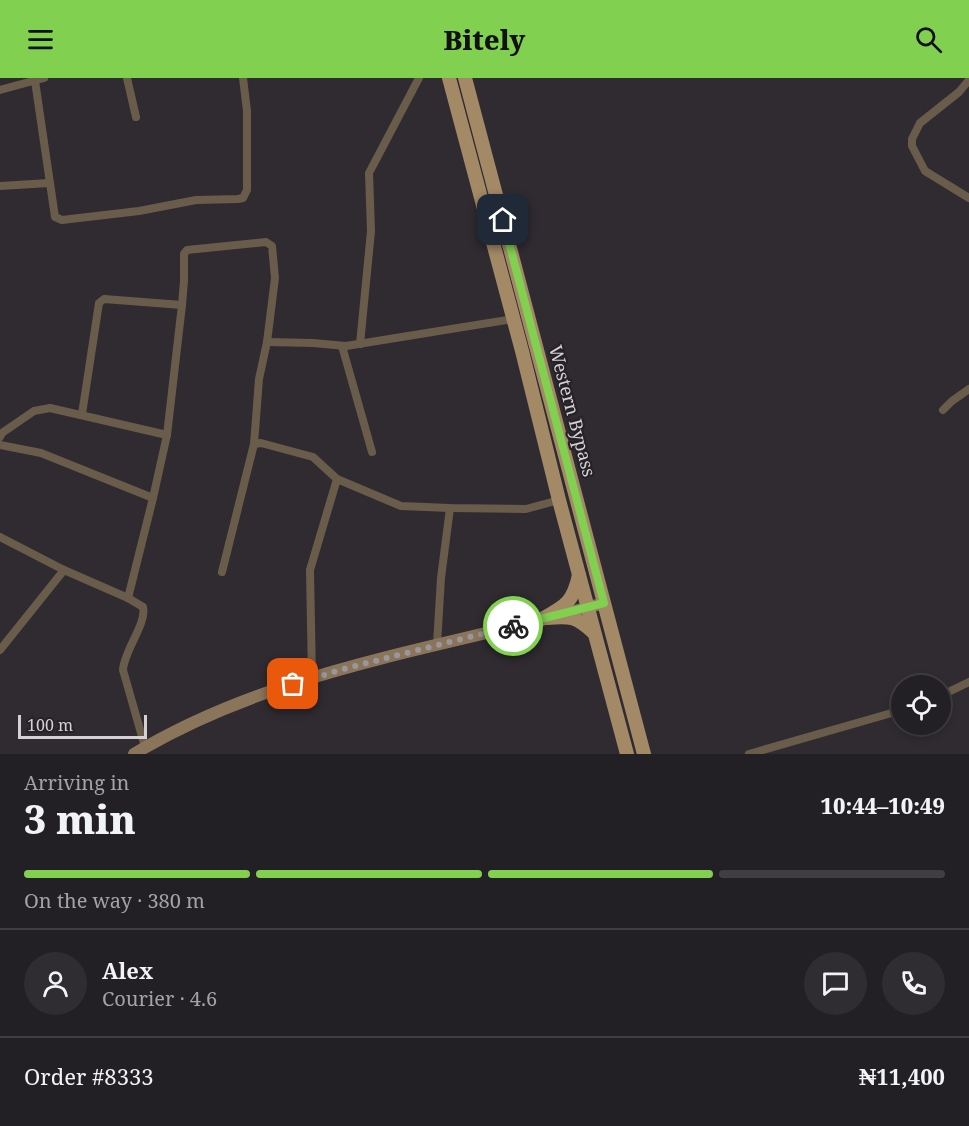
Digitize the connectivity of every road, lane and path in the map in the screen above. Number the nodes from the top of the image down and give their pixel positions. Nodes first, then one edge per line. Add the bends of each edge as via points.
1 (44, 78) edge
2 (127, 78) edge
3 (243, 78) edge
4 (419, 78) edge
5 (449, 78) edge
6 (465, 78) edge
7 (969, 80) edge
8 (35, 81) junction
9 (0, 87) edge
10 (136, 117) dead end
11 (49, 183) junction
12 (0, 186) edge
13 (969, 198) edge
14 (182, 305) junction
15 (513, 319) junction
16 (267, 342) junction
17 (360, 344) junction
18 (342, 346) junction
19 (969, 389) edge
20 (943, 410) dead end
21 (82, 414) junction
22 (166, 435) junction
23 (0, 437) edge
24 (254, 444) junction
25 (0, 445) edge
26 (372, 452) dead end
27 (337, 479) junction
28 (153, 498) junction
29 (559, 500) junction
30 (450, 508) junction
31 (0, 537) edge
32 (64, 570) junction
33 (222, 572) dead end
34 (579, 574) junction
35 (128, 598) junction
36 (604, 603) junction
37 (588, 607) junction
38 (542, 619) junction
39 (595, 633) junction
40 (437, 644) junction
41 (0, 650) edge
42 (312, 678) junction
43 (969, 682) edge
44 (951, 691) edge
45 (891, 713) edge
46 (139, 751) edge
47 (627, 754) edge
48 (644, 754) edge
49 (749, 754) edge

1 - 8 street
2 - 10 street
3 - 11 street via 247,190 243,198 196,200 62,220 54,217
4 - 17 street via 369,173 371,231
5 - 15 main road, Western Bypass
6 - 36 main road, Western Bypass
7 - 13 street via 920,123 912,139 925,171
8 - 9 street
8 - 11 street
11 - 12 street
14 - 16 street via 185,251 269,243 275,278
14 - 21 street via 104,299 99,303
14 - 22 street
15 - 17 street
15 - 29 main road, Western Bypass
16 - 18 street
16 - 24 street
17 - 18 street
18 - 26 street
19 - 20 street
21 - 22 street
21 - 23 street via 40,409
22 - 28 street
24 - 27 street via 314,457
24 - 33 street
25 - 28 street via 40,453
27 - 30 street via 397,505
27 - 42 street via 310,570
28 - 35 street
29 - 30 street via 526,508
29 - 34 main road, Western Bypass
30 - 40 street
31 - 32 street
32 - 35 street
32 - 41 street
34 - 37 main road, Western Bypass
34 - 38 main road via 572,599
35 - 46 street via 144,610 123,670
36 - 37 street
36 - 48 main road, Western Bypass
37 - 38 street
37 - 39 main road, Western Bypass
38 - 39 main road via 571,617
38 - 40 street
39 - 47 main road, Western Bypass
40 - 42 street
42 - 46 street via 257,696
43 - 44 street
45 - 49 street

